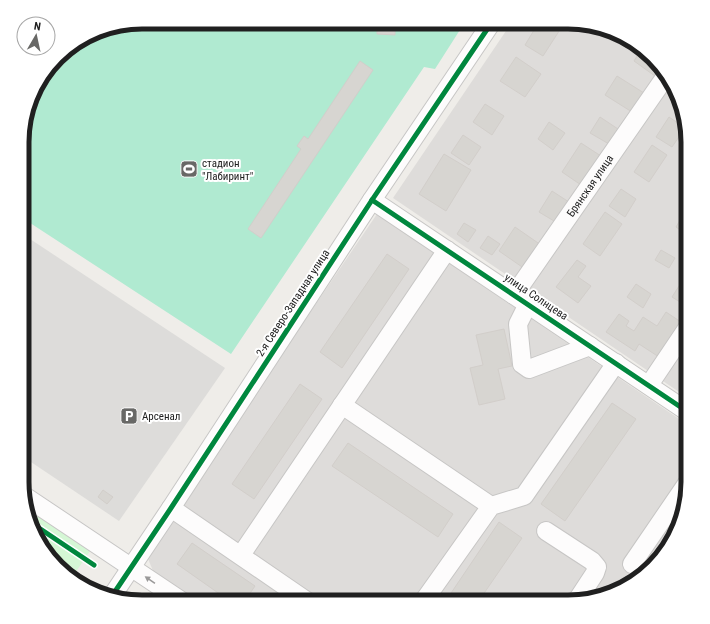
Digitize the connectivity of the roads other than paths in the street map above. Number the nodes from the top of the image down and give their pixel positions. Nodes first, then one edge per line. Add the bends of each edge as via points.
1 (487, 29) edge
2 (663, 81) edge
3 (372, 200) junction
4 (447, 250) junction
5 (521, 300) junction
6 (681, 337) edge
7 (590, 346) junction
8 (616, 363) junction
9 (649, 385) junction
10 (342, 405) junction
11 (681, 407) edge
12 (680, 493) edge
13 (31, 499) edge
14 (492, 506) junction
15 (171, 508) junction
16 (546, 530) dead end
17 (241, 555) junction
18 (632, 564) dead end
19 (131, 567) junction
20 (115, 592) edge
21 (581, 594) edge
22 (173, 595) edge
23 (298, 595) edge
24 (428, 595) edge

1 - 3 street, 2-я Северо-Западная улица
2 - 5 street, Брянская улица
3 - 4 street, улица Солнцева
3 - 15 street, 2-я Северо-Западная улица
4 - 5 street, улица Солнцева
4 - 10 street
5 - 7 street, улица Солнцева
5 - 7 street, Брянская улица via 518,324 522,364 529,369
6 - 9 street
7 - 8 street, улица Солнцева
8 - 9 street, улица Солнцева
8 - 14 street via 524,496
9 - 11 street, улица Солнцева
10 - 14 street
10 - 17 street
12 - 18 street
13 - 19 street
14 - 24 street
15 - 17 street
15 - 19 street, 2-я Северо-Западная улица
16 - 21 street via 597,567
17 - 23 street
19 - 20 street, 2-я Северо-Западная улица
22 -> 19 street

